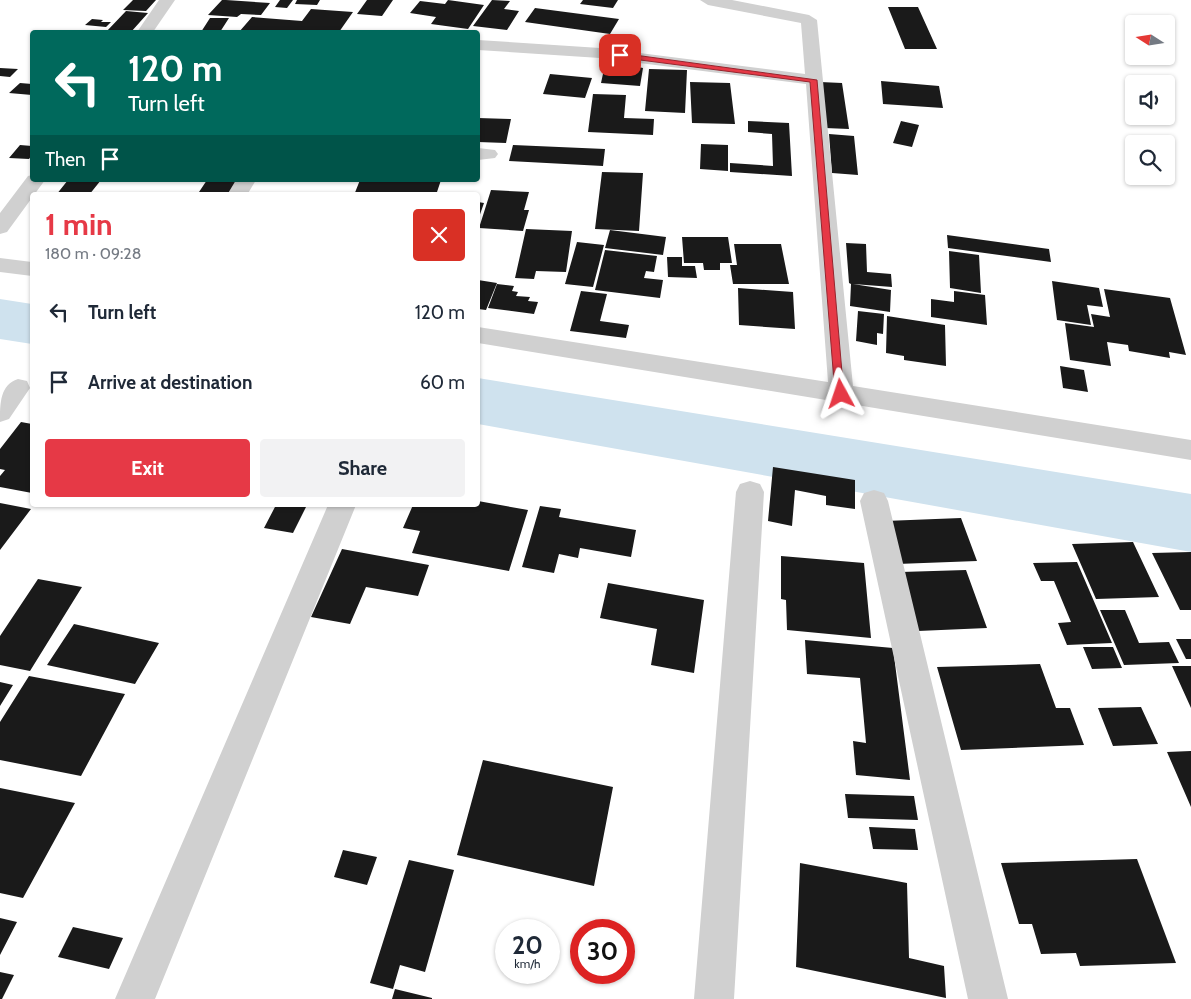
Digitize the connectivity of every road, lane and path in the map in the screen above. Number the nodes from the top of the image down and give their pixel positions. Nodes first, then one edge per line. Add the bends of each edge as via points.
1 (166, 0) edge
2 (708, 0) edge
3 (145, 30) edge
4 (480, 45) edge
5 (814, 80) junction
6 (34, 182) edge
7 (0, 227) edge
8 (0, 265) edge
9 (30, 269) edge
10 (480, 335) edge
11 (18, 388) dead end
12 (841, 394) junction
13 (0, 412) edge
14 (1191, 450) edge
15 (750, 492) dead end
16 (874, 501) dead end
17 (341, 507) edge
18 (135, 999) edge
19 (714, 999) edge
20 (988, 999) edge

1 - 3 street
2 - 5 street via 809,13
4 - 5 street via 600,53
5 - 12 street
6 - 7 street
8 - 9 street
10 - 12 street
11 - 13 street
12 - 14 street
15 - 19 street
16 - 20 street
17 - 18 street

